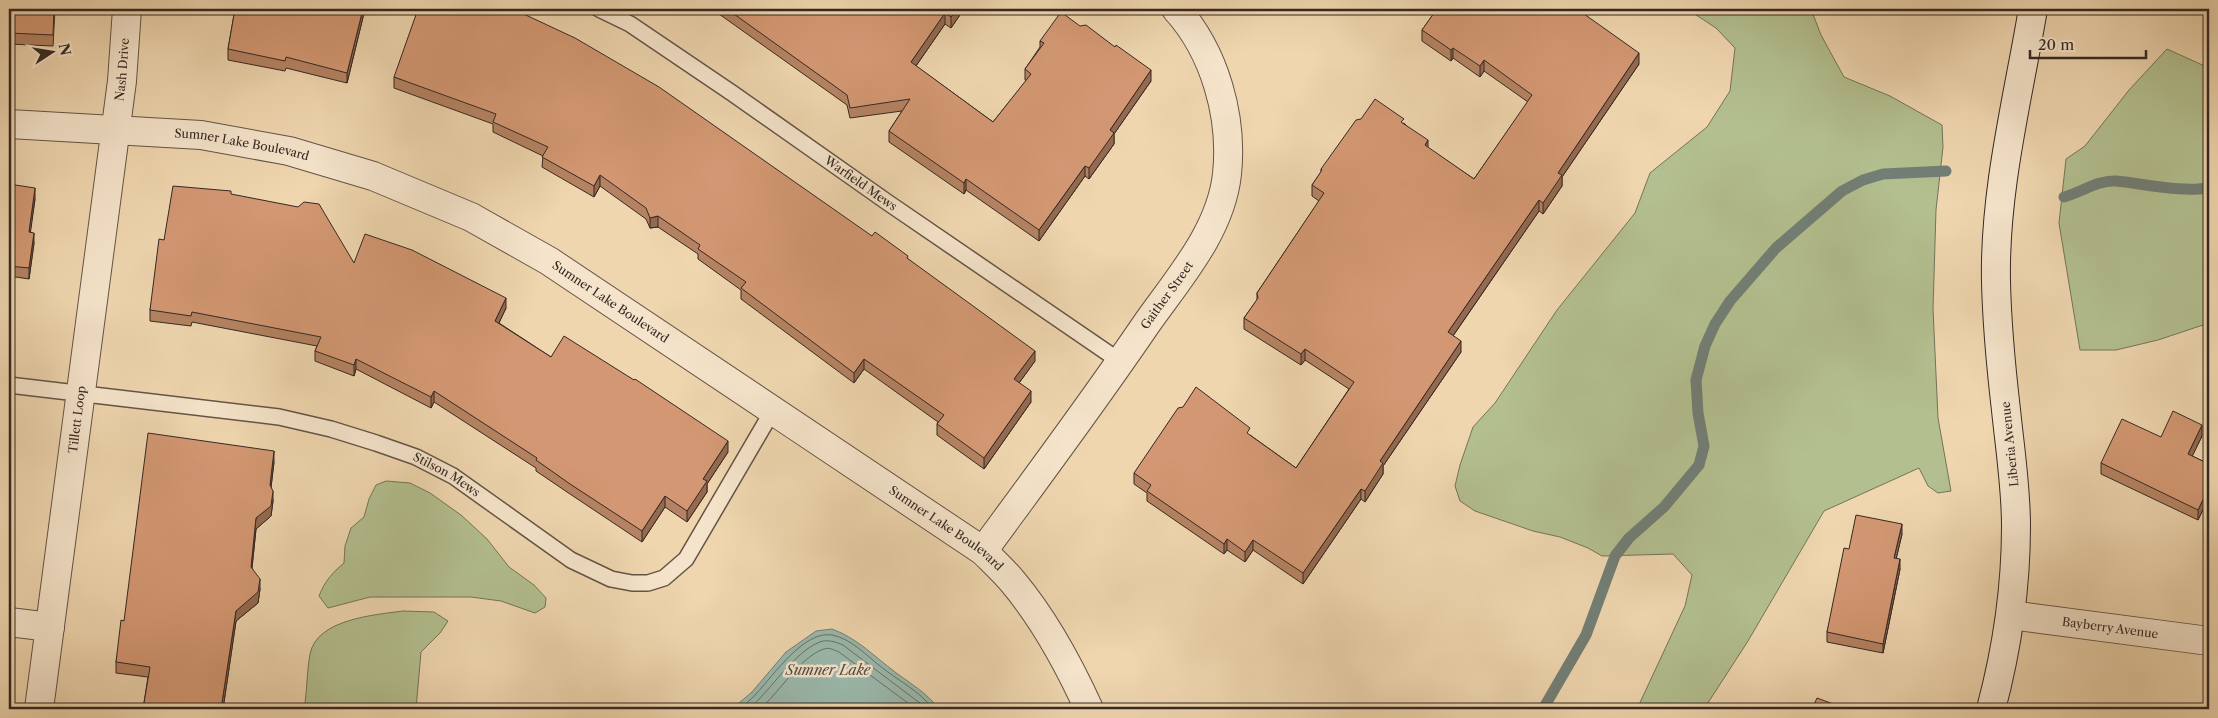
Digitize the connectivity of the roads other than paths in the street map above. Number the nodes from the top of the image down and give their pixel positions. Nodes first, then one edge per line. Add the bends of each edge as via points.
1 (127, 9) edge
2 (599, 9) edge
3 (1176, 9) edge
4 (2033, 9) edge
5 (9, 124) edge
6 (116, 129) junction
7 (1121, 362) junction
8 (9, 385) edge
9 (81, 394) junction
10 (773, 410) junction
11 (983, 551) junction
12 (2011, 615) junction
13 (9, 622) edge
14 (50, 627) junction
15 (2209, 641) edge
16 (39, 709) edge
17 (1088, 709) edge
18 (1991, 709) edge

1 - 6 street, Nash Drive
2 - 7 lane, Warfield Mews via 630,24
3 - 7 street, Gaither Street via 1202,44 1215,77 1227,139 1227,175 1218,208 1204,240
4 - 12 street, Liberia Avenue via 2004,178 1997,242 2002,375 2015,487 2016,564
5 - 6 street, Sumner Lake Boulevard
6 - 9 street, Tillett Loop
6 - 10 street, Sumner Lake Boulevard via 202,135 289,152 373,176 471,217 549,261
7 - 11 street, Gaither Street
8 - 9 lane, Stilson Mews
9 - 10 lane, Stilson Mews via 278,417 376,443 452,476 571,560 611,579 632,583 664,578 686,559
9 - 14 street, Tillett Loop
10 - 11 street, Sumner Lake Boulevard
11 - 17 street, Sumner Lake Boulevard via 1013,582 1039,617
12 - 15 street, Bayberry Avenue
12 - 18 street, Liberia Avenue
13 - 14 street
14 - 16 street, Tillett Loop

